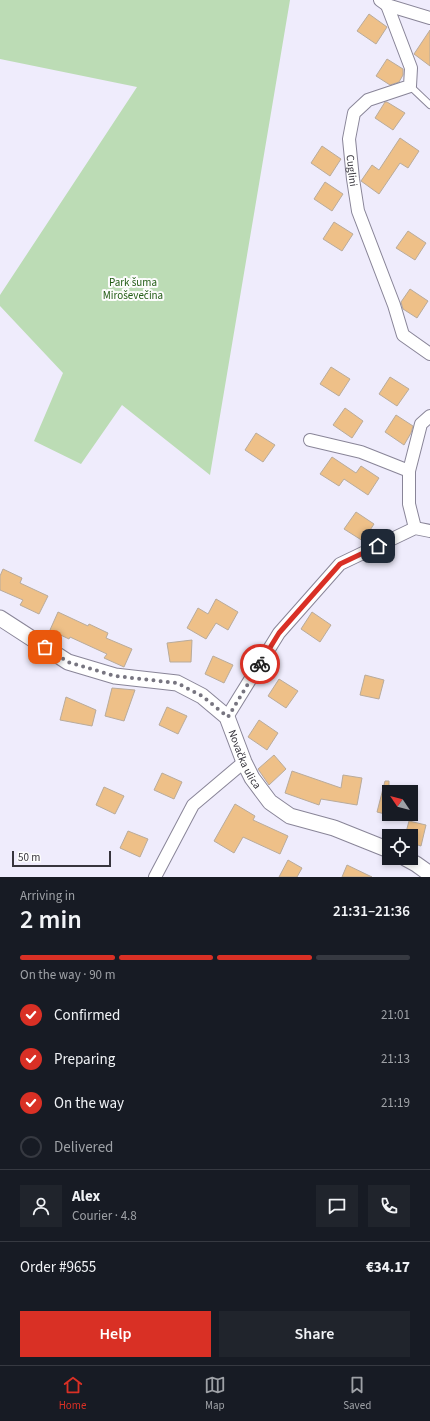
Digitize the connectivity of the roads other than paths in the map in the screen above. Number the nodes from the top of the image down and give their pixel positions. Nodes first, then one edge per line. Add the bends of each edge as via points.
1 (383, 3) edge
2 (430, 18) edge
3 (410, 86) junction
4 (430, 105) edge
5 (430, 354) edge
6 (430, 416) edge
7 (310, 440) dead end
8 (409, 471) junction
9 (416, 528) junction
10 (430, 531) edge
11 (0, 618) edge
12 (228, 717) junction
13 (244, 762) junction
14 (382, 847) edge
15 (417, 865) edge
16 (430, 874) edge
17 (155, 877) edge

1 - 2 street
1 - 3 street via 411,68
3 - 4 lane
3 - 5 street, Cuglini via 368,100 354,113 349,139 358,211 403,335
6 - 8 street via 421,424
7 - 8 street via 361,452
8 - 9 street via 408,504
9 - 10 street
9 - 12 street via 340,564 279,633
11 - 12 street, Novačka ulica via 68,662 115,676 177,683 202,696
12 - 13 street, Novačka ulica
13 - 14 street, Novačka ulica via 252,778 270,802 290,816 334,828
13 - 17 street via 192,805
15 - 16 street

